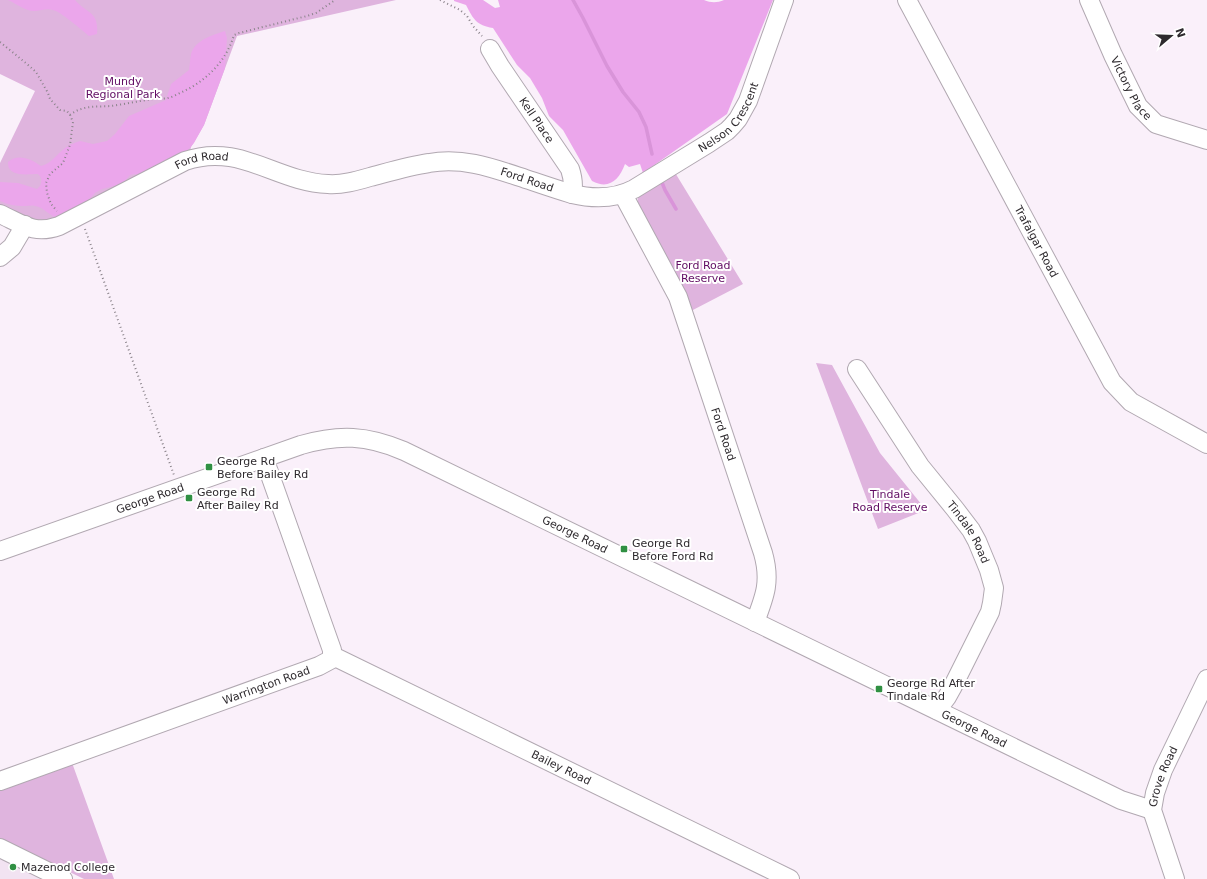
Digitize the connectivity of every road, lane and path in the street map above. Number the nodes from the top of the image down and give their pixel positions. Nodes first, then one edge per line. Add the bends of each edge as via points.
1 (335, 0) edge
2 (440, 0) edge
3 (784, 0) edge
4 (907, 0) edge
5 (1089, 0) edge
6 (0, 42) edge
7 (490, 49) joint
8 (70, 114) junction
9 (1207, 140) edge
10 (572, 194) junction
11 (624, 194) junction
12 (0, 214) edge
13 (68, 222) junction
14 (25, 225) junction
15 (85, 228) dead end
16 (0, 256) edge
17 (857, 369) dead end
18 (1207, 444) edge
19 (264, 458) junction
20 (174, 475) dead end
21 (0, 551) edge
22 (755, 622) junction
23 (333, 656) junction
24 (1207, 679) edge
25 (937, 710) junction
26 (0, 782) edge
27 (1152, 810) junction
28 (0, 848) edge
29 (64, 879) edge
30 (790, 879) edge
31 (1175, 879) edge

1 - 8 path via 316,13 234,35 226,55 213,71 190,88 169,98 78,109
2 - 7 path via 467,16
3 - 11 street, Nelson Crescent via 748,101 738,119 727,131 709,143
4 - 18 street, Trafalgar Road via 1112,382 1131,402
5 - 9 street, Victory Place via 1138,106 1156,124
6 - 8 path via 36,72 50,99 60,110
7 - 10 street, Kell Place via 570,169 574,186
8 - 13 path via 73,122 70,146 63,163 50,174 46,183 46,193 51,204
10 - 11 street, Ford Road via 593,198
10 - 13 street, Ford Road via 470,163 429,163 355,181 328,184 293,177 240,158 206,156 179,164
11 - 22 street, Ford Road via 678,297 763,553 767,584
12 - 14 street, Ford Road
13 - 14 street, Ford Road via 44,230
14 - 16 street via 12,247
15 - 20 path
17 - 25 street, Tindale Road via 920,466 971,530 983,554 994,588 987,620 952,688
19 - 21 street, George Road
19 - 22 street, George Road via 330,438 359,438 383,443
19 - 23 street
22 - 25 street, George Road
23 - 26 street, Warrington Road via 320,666
23 - 30 street, Bailey Road
24 - 27 street, Grove Road via 1163,770
25 - 27 street, George Road via 1121,800
27 - 31 street, Grove Road
28 - 29 street

